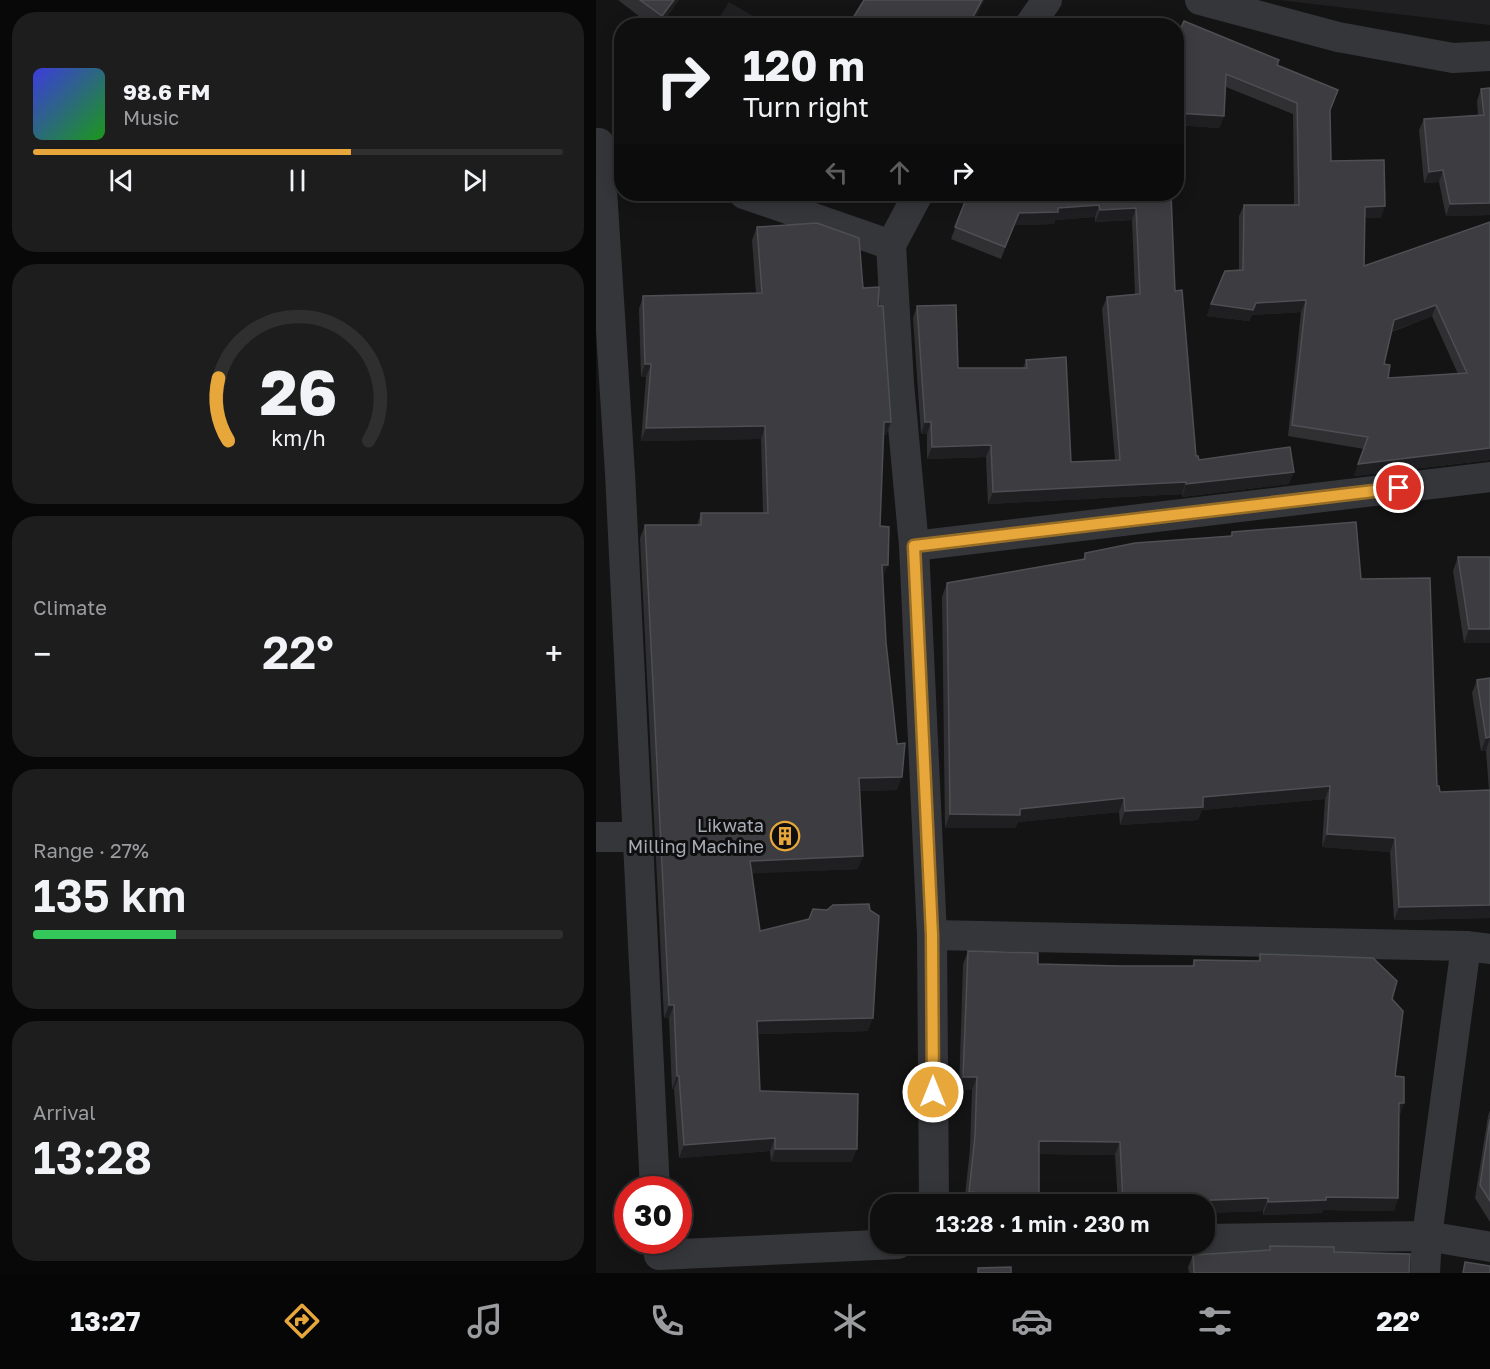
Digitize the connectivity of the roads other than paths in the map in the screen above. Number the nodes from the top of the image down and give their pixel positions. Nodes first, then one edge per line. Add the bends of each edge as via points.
1 (1047, 0) edge
2 (1200, 0) edge
3 (1035, 18) edge
4 (1490, 56) edge
5 (606, 145) edge
6 (764, 201) edge
7 (914, 201) edge
8 (891, 245) junction
9 (1490, 477) edge
10 (914, 546) junction
11 (596, 837) edge
12 (637, 837) junction
13 (932, 935) junction
14 (1478, 948) edge
15 (654, 1176) edge
16 (934, 1194) edge
17 (1427, 1236) junction
18 (1215, 1239) edge
19 (870, 1245) edge
20 (1490, 1247) edge
21 (659, 1256) edge
22 (1425, 1273) edge

1 - 3 street
2 - 4 street via 1338,37 1453,58
5 - 12 street
6 - 8 street
7 - 8 street
8 - 10 street
9 - 10 street
10 - 13 street
11 - 12 street
12 - 15 street
13 - 14 street
13 - 16 street
14 - 17 street
17 - 18 street
17 - 20 street
17 - 22 street
19 - 21 street

